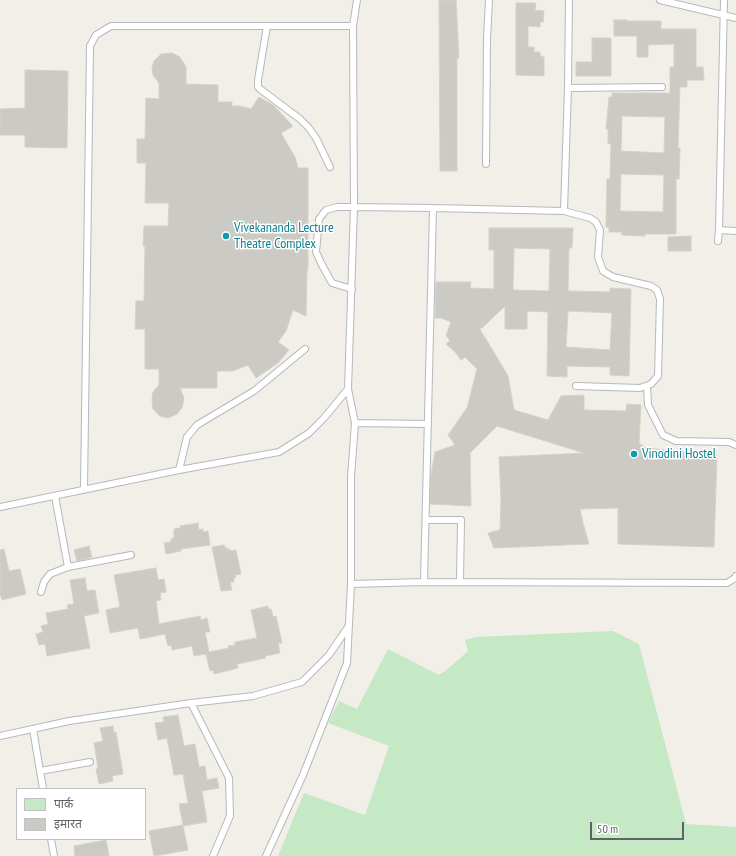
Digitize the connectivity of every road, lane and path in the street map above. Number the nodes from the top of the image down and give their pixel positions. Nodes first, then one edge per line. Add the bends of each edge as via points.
1 (357, 0) edge
2 (489, 0) edge
3 (569, 0) edge
4 (660, 0) edge
5 (724, 0) edge
6 (724, 17) junction
7 (736, 18) edge
8 (267, 26) junction
9 (353, 26) junction
10 (662, 87) dead end
11 (568, 88) junction
12 (486, 164) dead end
13 (330, 167) dead end
14 (354, 207) junction
15 (433, 208) junction
16 (564, 211) junction
17 (719, 230) junction
18 (736, 230) edge
19 (718, 241) dead end
20 (352, 289) junction
21 (305, 349) dead end
22 (576, 386) dead end
23 (647, 386) junction
24 (348, 389) junction
25 (355, 423) junction
26 (428, 424) junction
27 (736, 445) edge
28 (180, 470) junction
29 (84, 490) junction
30 (55, 496) junction
31 (0, 507) edge
32 (426, 520) junction
33 (132, 555) dead end
34 (68, 567) junction
35 (736, 576) edge
36 (424, 582) junction
37 (460, 582) junction
38 (351, 584) junction
39 (41, 592) dead end
40 (349, 626) junction
41 (191, 703) junction
42 (33, 729) junction
43 (0, 736) edge
44 (90, 762) dead end
45 (40, 771) junction
46 (43, 788) edge
47 (51, 840) edge
48 (54, 856) edge
49 (213, 856) edge
50 (266, 856) edge

1 - 9 lane
2 - 12 lane
3 - 11 lane
4 - 6 lane
5 - 6 lane
6 - 7 lane
6 - 17 lane
8 - 9 lane
8 - 13 lane via 258,87 308,127
8 - 29 lane via 111,26 96,35 90,46
9 - 14 lane
10 - 11 lane
11 - 16 lane
14 - 15 lane
14 - 20 lane
14 - 20 lane via 326,210 319,219 316,252 332,283
15 - 16 lane
15 - 26 lane
16 - 23 lane via 596,222 600,230 598,257 603,271 613,277 651,286 657,290 660,299 658,376
17 - 18 lane
17 - 19 lane
20 - 24 lane
21 - 28 lane via 254,391 197,425 187,438
22 - 23 lane
23 - 27 lane via 648,405 663,435 676,442 729,442
24 - 25 lane
24 - 28 lane via 309,433 279,452
25 - 26 lane
25 - 38 lane via 351,477
26 - 32 lane
28 - 29 lane
29 - 30 lane
30 - 31 lane
30 - 34 lane
32 - 36 lane
32 - 37 lane via 461,520
33 - 34 lane
34 - 39 lane via 50,574
35 - 37 lane via 727,583
36 - 37 lane
36 - 38 lane
38 - 40 lane
40 - 41 lane via 329,655 302,682 253,696
40 - 50 lane via 347,663 303,775
41 - 42 lane via 69,721
41 - 49 lane via 229,778 230,816
42 - 43 lane
42 - 45 lane
44 - 45 lane
45 - 46 lane
47 - 48 lane

